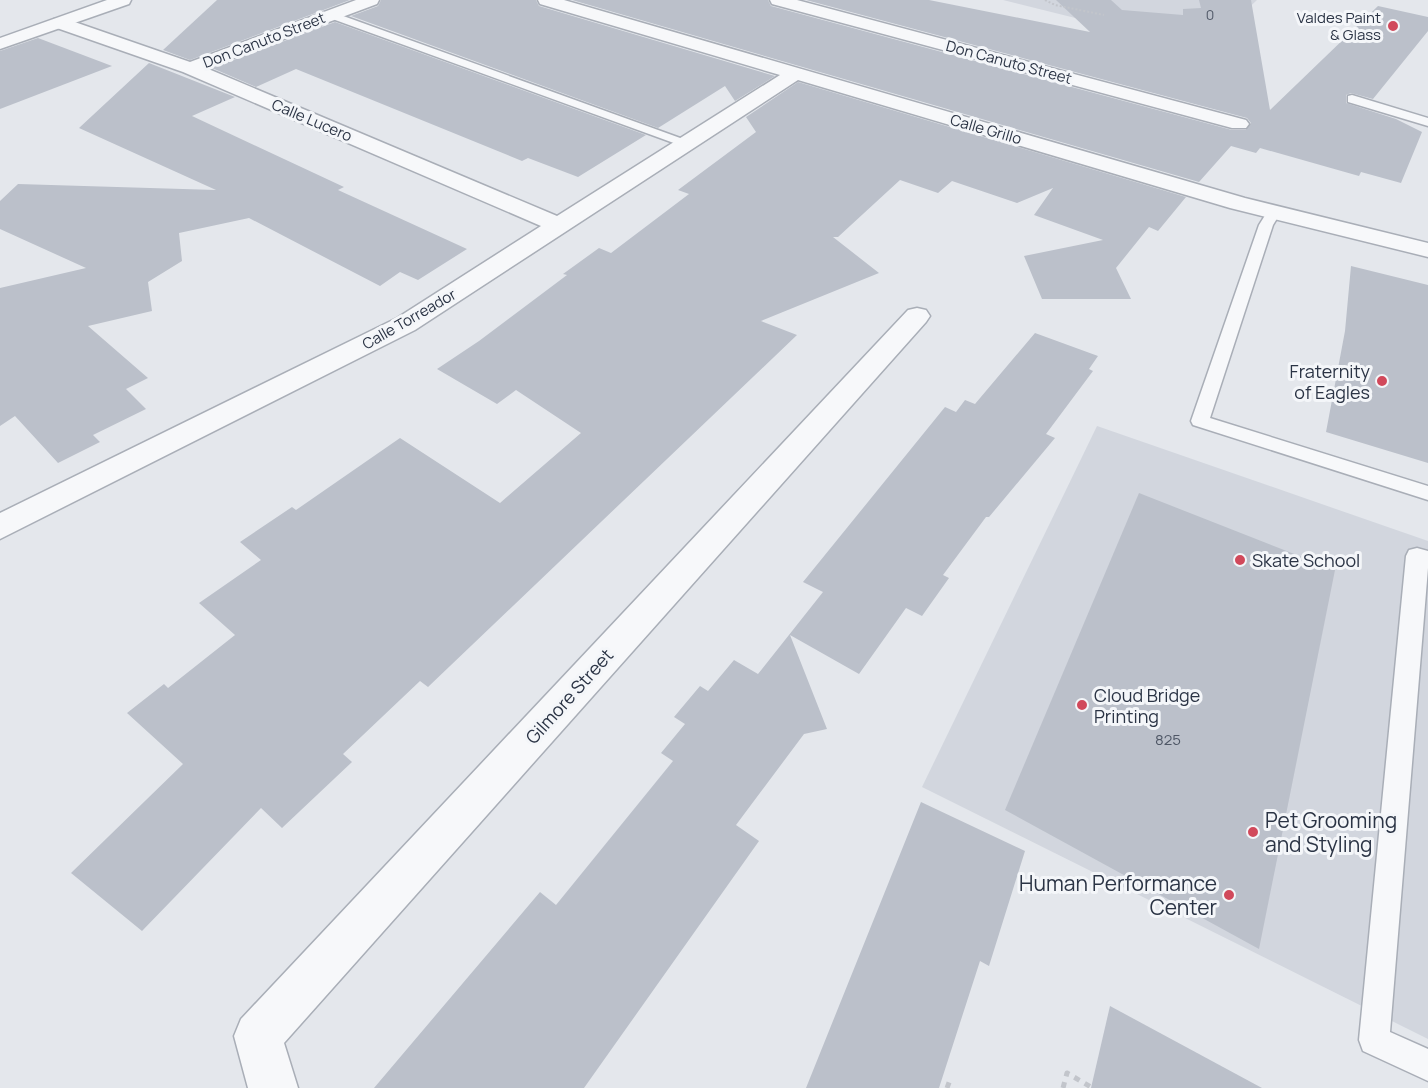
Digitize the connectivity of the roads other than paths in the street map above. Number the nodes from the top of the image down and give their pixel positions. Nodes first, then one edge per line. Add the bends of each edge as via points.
1 (123, 0) edge
2 (371, 0) edge
3 (546, 0) edge
4 (778, 0) edge
5 (331, 15) junction
6 (60, 23) junction
7 (0, 44) edge
8 (190, 68) junction
9 (796, 73) junction
10 (1352, 99) dead end
11 (1428, 122) edge
12 (1239, 124) dead end
13 (687, 143) junction
14 (1274, 212) junction
15 (560, 225) junction
16 (1428, 250) edge
17 (917, 316) dead end
18 (1428, 493) edge
19 (0, 527) edge
20 (1428, 560) edge
21 (1428, 1065) edge
22 (273, 1088) edge

1 - 6 street
2 - 5 street, Don Canuto Street
3 - 9 street, Calle Grillo
4 - 12 street, Don Canuto Street
5 - 8 street, Don Canuto Street
5 - 13 lane
6 - 7 street
6 - 8 street, Calle Lucero
8 - 15 street, Calle Lucero
9 - 13 street, Calle Torreador
9 - 14 street, Calle Grillo
10 - 11 lane
13 - 15 street, Calle Torreador
14 - 16 street, Calle Grillo
14 - 18 lane via 1266,225 1200,421
15 - 19 street, Calle Torreador via 406,324
17 - 22 street, Gilmore Street via 258,1035
20 - 21 lane via 1418,556 1374,1040

